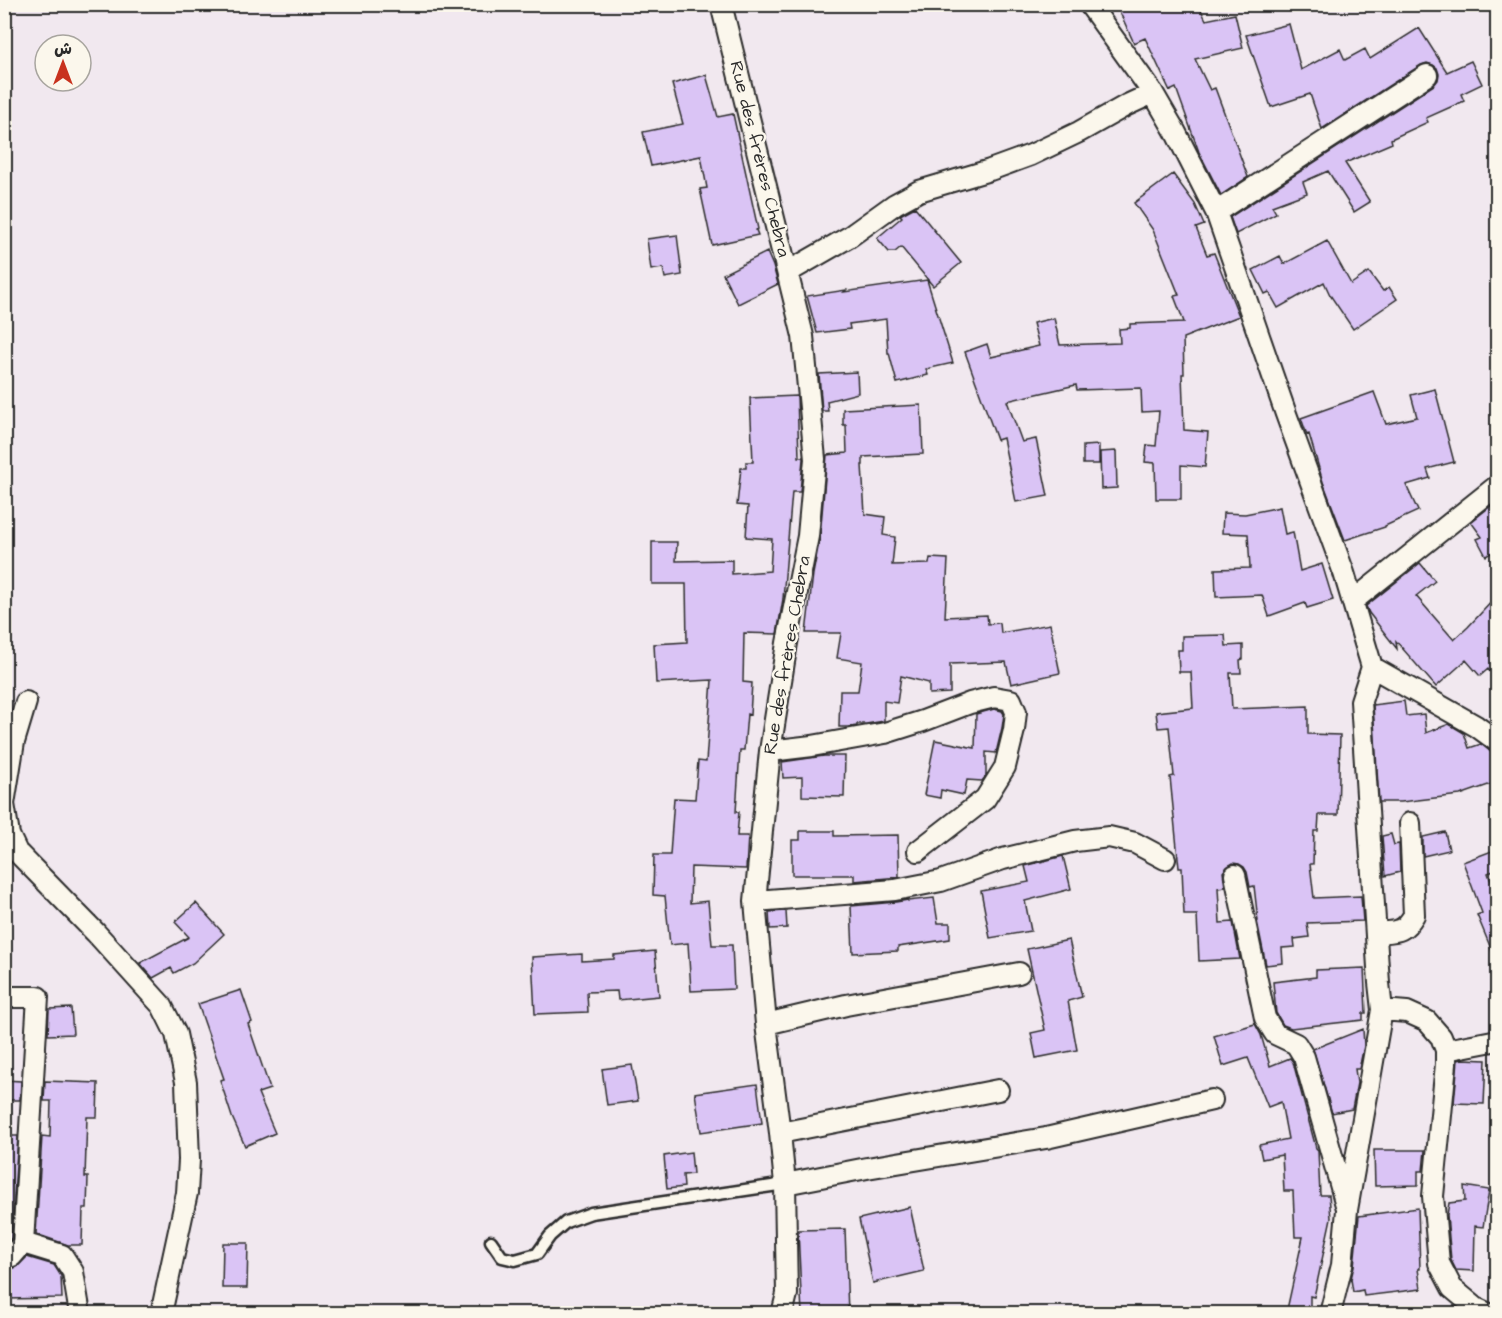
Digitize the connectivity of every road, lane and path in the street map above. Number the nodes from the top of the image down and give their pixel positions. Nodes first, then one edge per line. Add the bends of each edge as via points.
1 (721, 4) edge
2 (1089, 4) edge
3 (1428, 75) dead end
4 (1153, 93) junction
5 (1216, 212) junction
6 (788, 273) junction
7 (1497, 485) edge
8 (1353, 601) junction
9 (1372, 667) junction
10 (26, 702) dead end
11 (1497, 742) edge
12 (770, 751) junction
13 (4, 804) edge
14 (1410, 823) dead end
15 (918, 852) dead end
16 (1165, 859) dead end
17 (1235, 875) dead end
18 (755, 901) junction
19 (1376, 933) junction
20 (1019, 973) dead end
21 (4, 997) edge
22 (1382, 1010) junction
23 (766, 1024) junction
24 (1497, 1040) edge
25 (1446, 1050) junction
26 (998, 1090) dead end
27 (1212, 1100) dead end
28 (780, 1133) junction
29 (785, 1184) junction
30 (1347, 1210) junction
31 (491, 1241) dead end
32 (23, 1243) junction
33 (4, 1259) edge
34 (80, 1314) edge
35 (161, 1314) edge
36 (782, 1314) edge
37 (1330, 1314) edge
38 (1489, 1314) edge

1 - 6 street, Rue des frères Chebra
2 - 4 street
3 - 5 street
4 - 5 street
4 - 6 street via 1031,155 919,191
5 - 8 street
6 - 12 street, Rue des frères Chebra via 803,336 815,459 808,536
7 - 8 street
8 - 9 street
9 - 11 street
9 - 19 street via 1361,701
10 - 13 street via 14,742
12 - 15 street via 885,733 994,697 1011,700 1016,712 1005,767 985,799
12 - 18 street, Rue des frères Chebra
13 - 35 street via 9,835 17,852 162,1006 176,1034 186,1082 189,1160 187,1193
14 - 19 street via 1414,915 1402,930
16 - 18 street via 1134,843 1109,837 1003,859 941,881 895,890
17 - 30 street via 1265,1018 1275,1034 1296,1044 1304,1057
18 - 23 street, Rue des frères Chebra
19 - 22 street
20 - 23 street
21 - 32 street via 38,997
22 - 25 street via 1407,1012 1427,1021
22 - 30 street
23 - 28 street, Rue des frères Chebra
24 - 25 street
25 - 38 street via 1434,1196 1439,1263 1452,1288
26 - 28 street
27 - 29 street via 1046,1138
28 - 29 street, Rue des frères Chebra
29 - 31 lane via 591,1213 566,1222 537,1254 515,1260 502,1257
29 - 36 street, Rue des frères Chebra via 788,1294
30 - 37 street
32 - 33 street
32 - 34 street via 63,1255 73,1272

